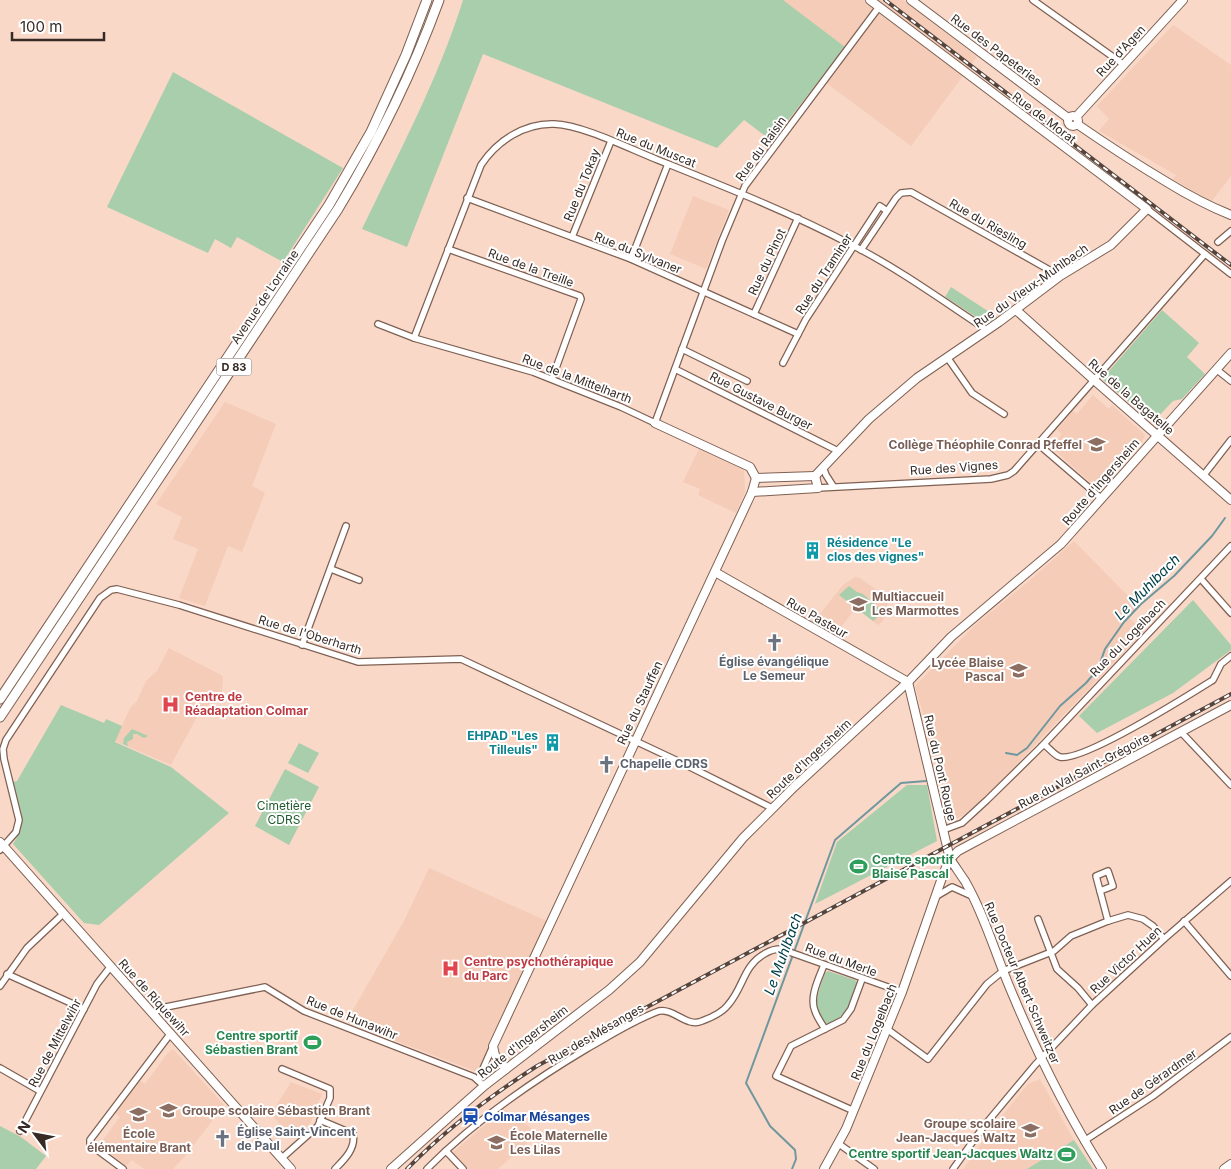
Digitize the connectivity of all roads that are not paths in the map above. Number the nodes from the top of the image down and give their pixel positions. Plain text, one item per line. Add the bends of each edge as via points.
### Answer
1 (428, 0) edge
2 (439, 0) edge
3 (870, 0) edge
4 (911, 0) edge
5 (1033, 0) edge
6 (1184, 0) edge
7 (878, 7) junction
8 (1123, 64) junction
9 (1074, 120) junction
10 (611, 141) junction
11 (668, 164) junction
12 (906, 192) joint
13 (742, 193) junction
14 (467, 198) junction
15 (1147, 208) junction
16 (887, 211) junction
17 (1231, 215) edge
18 (798, 218) junction
19 (1231, 231) edge
20 (572, 237) junction
21 (1218, 242) dead end
22 (854, 245) junction
23 (448, 249) junction
24 (861, 250) junction
25 (1205, 254) junction
26 (631, 259) junction
27 (1231, 274) edge
28 (1060, 276) junction
29 (703, 291) junction
30 (1016, 310) junction
31 (754, 314) junction
32 (378, 324) dead end
33 (987, 330) junction
34 (798, 334) junction
35 (414, 338) junction
36 (682, 349) junction
37 (1231, 353) edge
38 (947, 358) junction
39 (783, 363) dead end
40 (675, 369) junction
41 (1216, 369) junction
42 (552, 379) junction
43 (1094, 380) junction
44 (746, 381) dead end
45 (1231, 381) edge
46 (1004, 414) dead end
47 (656, 422) junction
48 (1158, 435) junction
49 (1231, 440) edge
50 (1038, 444) junction
51 (838, 451) junction
52 (823, 467) junction
53 (815, 476) junction
54 (1203, 476) junction
55 (756, 478) junction
56 (834, 486) junction
57 (818, 488) junction
58 (752, 492) junction
59 (1102, 499) junction
60 (1231, 500) edge
61 (346, 526) dead end
62 (1231, 546) edge
63 (330, 569) junction
64 (715, 572) junction
65 (1201, 578) junction
66 (359, 580) dead end
67 (1231, 614) edge
68 (302, 645) junction
69 (1231, 656) edge
70 (908, 682) junction
71 (0, 699) edge
72 (1231, 705) edge
73 (0, 717) edge
74 (1181, 732) junction
75 (635, 741) junction
76 (1042, 746) junction
77 (1231, 785) edge
78 (772, 808) junction
79 (942, 830) junction
80 (1, 846) edge
81 (950, 859) junction
82 (1231, 881) edge
83 (1100, 891) dead end
84 (972, 896) junction
85 (933, 898) junction
86 (63, 914) junction
87 (1038, 919) dead end
88 (1108, 921) junction
89 (1184, 921) junction
90 (1164, 939) junction
91 (773, 950) joint
92 (1051, 953) junction
93 (824, 965) junction
94 (111, 966) junction
95 (1003, 971) junction
96 (7, 974) junction
97 (1231, 976) edge
98 (862, 979) junction
99 (0, 986) edge
100 (902, 992) junction
101 (1092, 1005) junction
102 (84, 1008) junction
103 (154, 1013) junction
104 (825, 1029) junction
105 (887, 1029) junction
106 (171, 1033) junction
107 (1231, 1037) edge
108 (493, 1046) junction
109 (1041, 1060) junction
110 (0, 1068) edge
111 (506, 1069) junction
112 (282, 1070) dead end
113 (481, 1083) junction
114 (40, 1091) junction
115 (854, 1111) junction
116 (320, 1120) junction
117 (20, 1131) dead end
118 (1084, 1140) junction
119 (839, 1144) junction
120 (446, 1151) junction
121 (282, 1158) junction
122 (1231, 1164) edge
123 (123, 1169) edge
124 (291, 1169) edge
125 (335, 1169) edge
126 (390, 1169) edge
127 (427, 1169) edge
128 (463, 1169) edge
129 (824, 1169) edge
130 (874, 1169) edge
131 (953, 1169) edge
132 (1102, 1169) edge
133 (1224, 1169) edge

1 - 71 main road, Avenue de Lorraine / D 83 via 371,132 330,205
2 - 73 main road, Avenue de Lorraine / D 83 via 416,60 380,137 338,209
3 - 7 street, Rue de Morat
4 - 9 street, Rue des Papeteries
5 - 8 street
6 - 8 street, Rue d'Agen
7 - 13 street, Rue du Raisin
7 - 15 street, Rue de Morat
8 - 9 street, Rue d'Agen
9 - 17 street, Rue des Papeteries via 1130,160 1207,205
10 - 11 street, Rue du Muscat
10 - 14 street, Rue du Muscat via 568,126 553,124 525,128 488,154 477,171
10 - 20 street, Rue du Tokay
11 - 13 street, Rue du Muscat
11 - 26 street
12 - 16 street, Rue du Traminer via 896,198
12 - 28 street, Rue du Riesling
13 - 18 street, Rue du Muscat
13 - 29 street, Rue du Raisin
14 - 20 street, Rue du Sylvaner
14 - 23 street, Rue du Muscat
15 - 25 street, Rue de Morat
15 - 28 street, Rue du Vieux-Muhlbach via 1111,245
16 - 22 street, Rue du Traminer via 880,206
16 - 24 street, Rue du Traminer
18 - 22 street, Rue du Muscat
18 - 31 street, Rue du Pinot
19 - 21 street
20 - 26 street, Rue du Sylvaner
22 - 24 street, Rue du Muscat
22 - 34 street, Rue du Traminer
23 - 35 street, Rue du Muscat
23 - 42 street, Rue de la Treille via 580,296
24 - 33 street, Rue du Muscat
25 - 27 street, Rue de Morat
25 - 43 street, Rue des Vignes
26 - 29 street, Rue du Sylvaner
28 - 30 street, Rue du Vieux-Muhlbach
29 - 31 street, Rue du Sylvaner
29 - 36 street, Rue du Raisin
30 - 33 street, Rue du Vieux-Muhlbach
30 - 43 street, Rue de la Bagatelle
31 - 34 street, Rue du Sylvaner
32 - 35 street, Rue de la Mittelharth
33 - 38 street, Rue du Vieux-Muhlbach
34 - 39 street, Rue du Traminer
35 - 42 street, Rue de la Mittelharth
36 - 40 street, Rue du Raisin
36 - 44 street
37 - 41 street, Route d'Ingersheim
38 - 46 street via 972,393
38 - 51 street, Rue du Vieux-Muhlbach via 886,403
40 - 47 street, Rue du Raisin
40 - 51 street, Rue Gustave Burger
41 - 45 street
41 - 48 street, Route d'Ingersheim
42 - 47 street, Rue de la Mittelharth
43 - 48 street, Rue de la Bagatelle
43 - 50 street, Rue des Vignes
47 - 55 street, Rue de la Mittelharth via 750,467
48 - 54 street, Rue de la Bagatelle
48 - 59 street, Route d'Ingersheim
49 - 54 street
50 - 56 street, Rue des Vignes via 1014,471 1001,478
50 - 59 street
51 - 52 street, Rue du Vieux-Muhlbach
52 - 53 street, Rue du Vieux-Muhlbach
52 - 56 street
53 - 55 street
53 - 57 street
54 - 60 street, Rue de la Bagatelle
55 - 58 street, Rue du Stauffen
56 - 57 street, Rue des Vignes
57 - 58 street, Rue des Vignes
58 - 64 street, Rue du Stauffen
59 - 70 street, Route d'Ingersheim via 1046,558 951,637
61 - 63 street
62 - 65 street, Rue du Logelbach
63 - 66 street
63 - 68 street
64 - 70 street, Rue Pasteur
64 - 75 street, Rue du Stauffen
65 - 67 street
65 - 76 street, Rue du Logelbach
68 - 75 street, Rue de l'Oberharth via 358,662 461,659
68 - 80 street, Rue de l'Oberharth via 146,595 117,589 106,592 6,740 4,759 19,820 16,832
69 - 76 street via 1221,664 1213,680 1096,747 1064,757
70 - 78 street, Route d'Ingersheim
70 - 79 street, Rue du Pont Rouge
72 - 74 street, Rue du Val Saint-Grégoire
74 - 77 street
74 - 81 street, Rue du Val Saint-Grégoire via 958,851
75 - 78 street, Rue de l'Oberharth
75 - 108 street, Rue du Stauffen
76 - 79 street, Rue du Logelbach via 962,823
78 - 111 street, Route d'Ingersheim via 725,857 640,962 609,990
79 - 81 street, Rue du Pont Rouge
80 - 86 street, Rue de Riquewihr
81 - 84 street, Rue Docteur Albert Schweitzer
81 - 85 street, Rue du Logelbach
82 - 89 street, Rue Victor Huen
83 - 88 street
84 - 85 street via 952,887
84 - 95 street, Rue Docteur Albert Schweitzer
85 - 100 street, Rue du Logelbach
86 - 94 street, Rue de Riquewihr
86 - 96 street via 27,948
87 - 92 street
88 - 90 street via 1128,916 1143,918
88 - 92 street via 1070,936
89 - 90 street, Rue Victor Huen
89 - 97 street
90 - 101 street, Rue Victor Huen
91 - 93 street, Rue du Merle via 781,949
91 - 120 street, Rue des Mésanges via 753,962 724,1009 696,1023 666,1010 655,1012 531,1084
92 - 95 street
92 - 101 street via 1057,970
93 - 98 street, Rue du Merle
93 - 104 street via 813,1004
94 - 102 street, Rue de Mittelwihr
94 - 103 street, Rue de Riquewihr
95 - 105 street via 988,984 928,1059
95 - 109 street, Rue Docteur Albert Schweitzer
96 - 99 street
96 - 102 street
98 - 100 street, Rue du Merle
98 - 104 street via 851,1009 843,1020
100 - 105 street, Rue du Logelbach
101 - 109 street, Rue Victor Huen
102 - 114 street, Rue de Mittelwihr
103 - 106 street, Rue de Riquewihr
103 - 113 street, Rue de Hunawihr via 161,1008 265,987 304,1011
104 - 115 street via 791,1046 776,1076
105 - 115 street, Rue du Logelbach
106 - 121 street, Rue de Riquewihr
106 - 123 street via 90,1140 92,1146
107 - 118 street, Rue de Gérardmer via 1153,1096
108 - 111 street via 495,1055
108 - 113 street, Rue du Stauffen
109 - 118 street, Rue Docteur Albert Schweitzer
109 - 131 street, Rue Victor Huen via 984,1126
110 - 114 street
111 - 113 street, Route d'Ingersheim
112 - 116 street via 330,1089 330,1098
113 - 126 street, Route d'Ingersheim
114 - 117 street, Rue de Mittelwihr
115 - 119 street, Rue du Logelbach
116 - 121 street via 318,1126
116 - 125 street via 353,1134 350,1152
118 - 132 street, Rue Docteur Albert Schweitzer
119 - 129 street, Rue du Logelbach
119 - 130 street
120 - 127 street, Rue des Mésanges
120 - 128 street
121 - 124 street, Rue de Riquewihr
122 - 133 street

